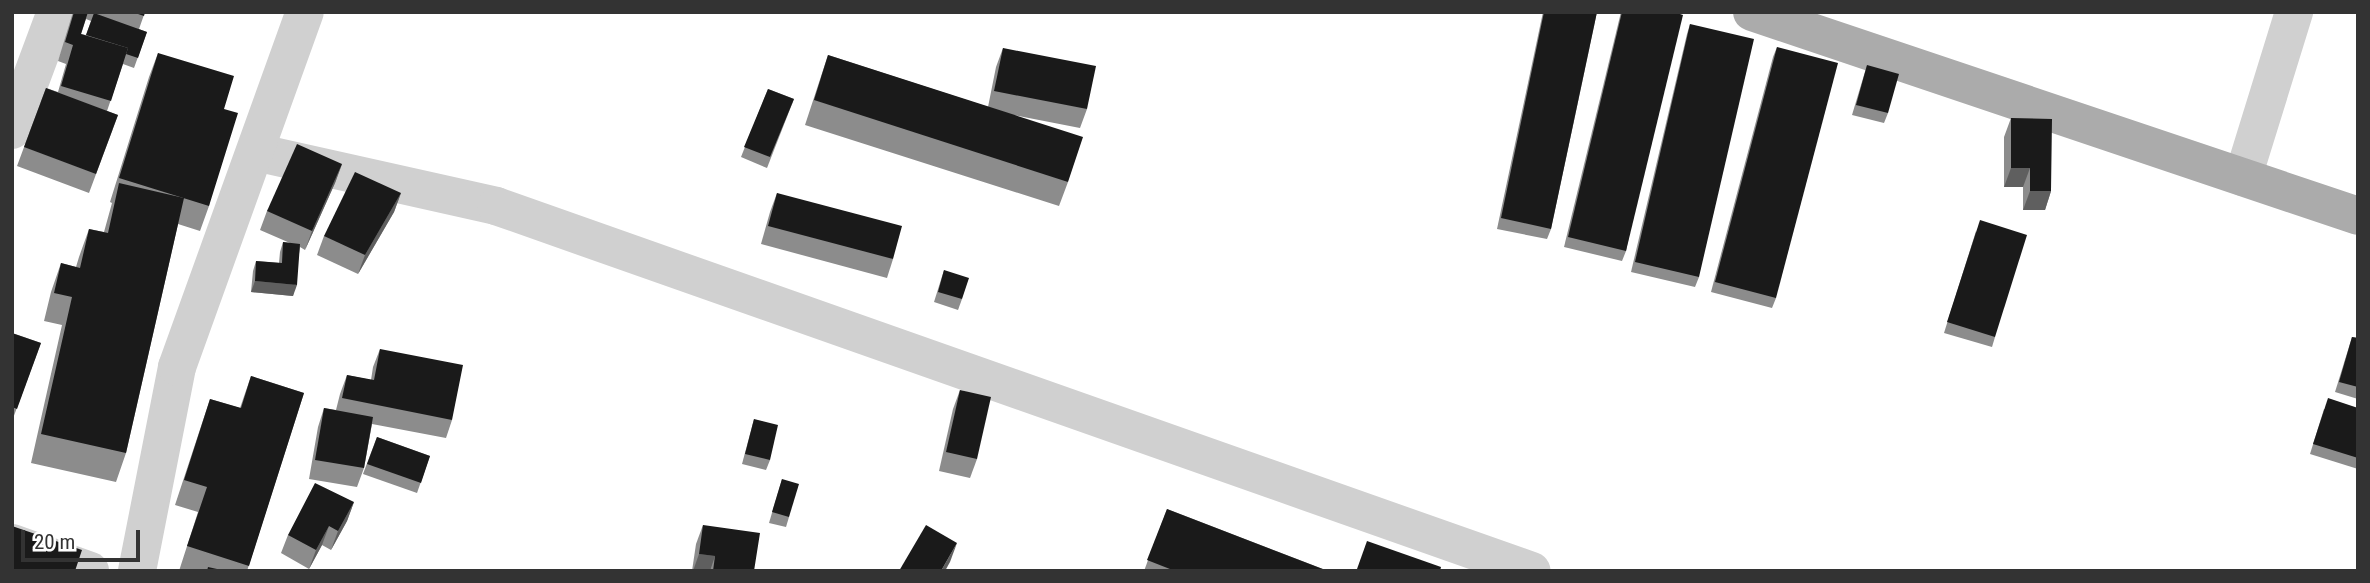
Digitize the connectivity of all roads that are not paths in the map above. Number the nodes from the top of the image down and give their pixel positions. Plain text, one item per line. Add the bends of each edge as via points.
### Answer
1 (56, 12) edge
2 (305, 12) edge
3 (1752, 12) edge
4 (2294, 12) edge
5 (12, 130) edge
6 (255, 152) junction
7 (2244, 177) junction
8 (2358, 216) edge
9 (12, 544) edge
10 (90, 571) edge
11 (137, 571) edge
12 (1532, 571) edge

1 - 5 street
2 - 6 street
3 - 7 main road
4 - 7 street
6 - 11 street via 177,367
6 - 12 street via 496,206
7 - 8 main road
9 - 10 street

